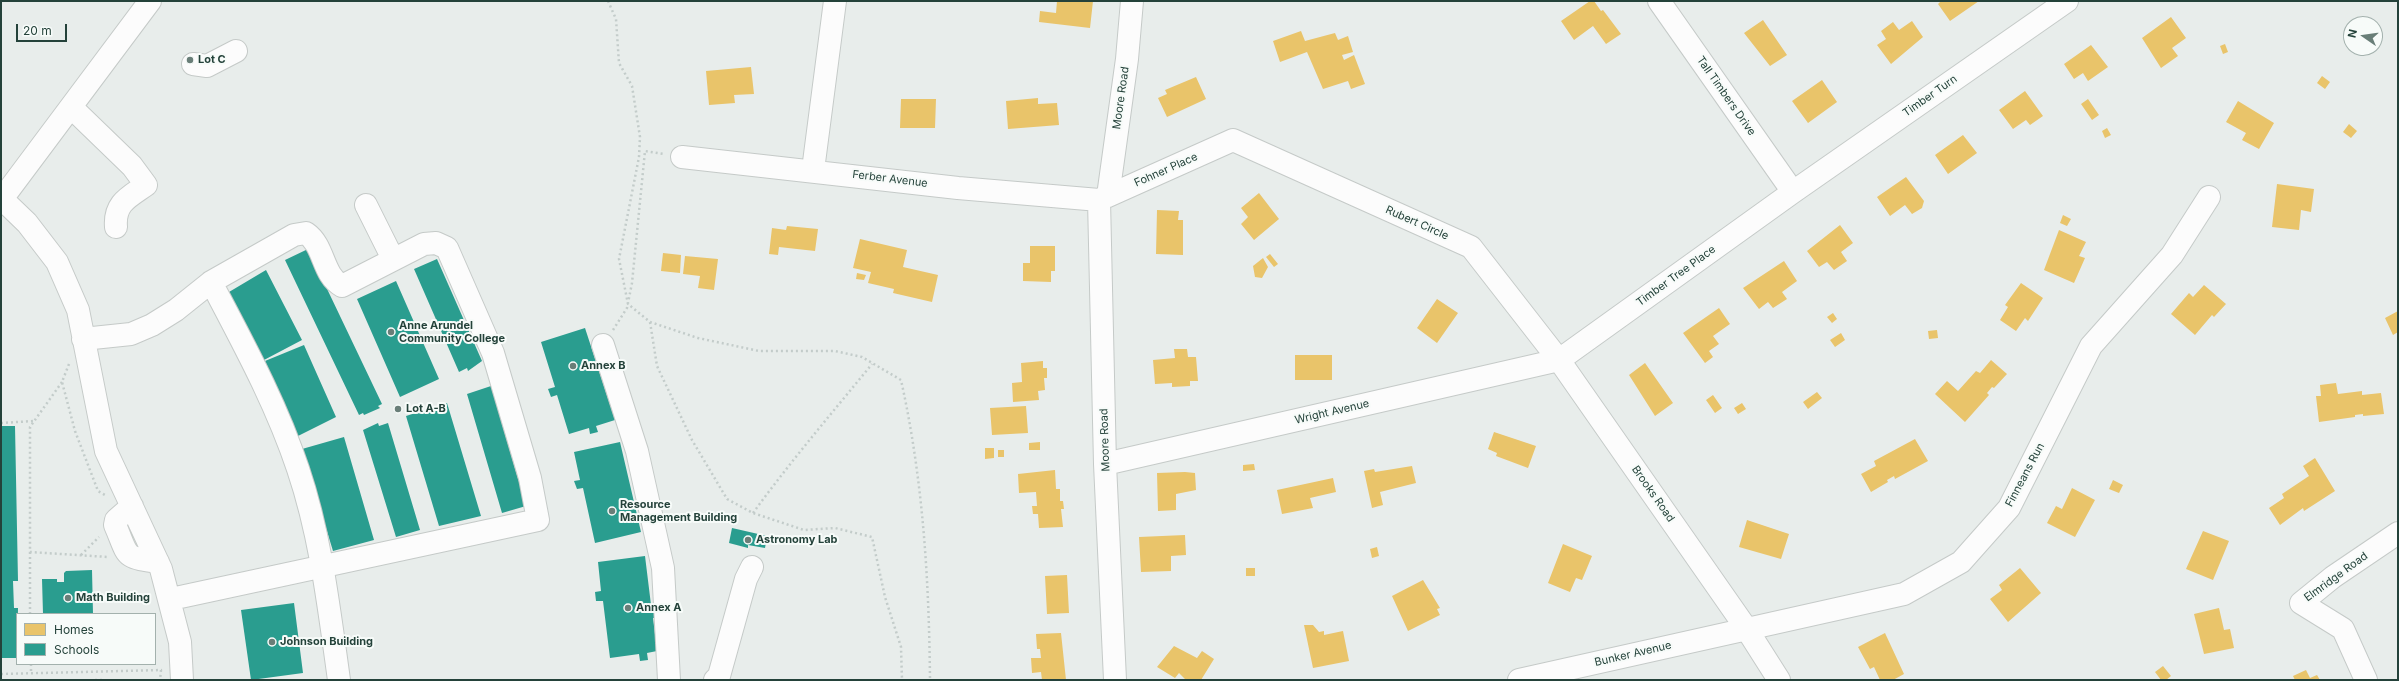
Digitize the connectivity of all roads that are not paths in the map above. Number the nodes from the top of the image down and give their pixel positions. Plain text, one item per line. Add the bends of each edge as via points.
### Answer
1 (150, 1) edge
2 (835, 1) edge
3 (1132, 1) edge
4 (1659, 1) edge
5 (2067, 1) edge
6 (236, 52) dead end
7 (192, 64) dead end
8 (71, 107) junction
9 (1233, 140) joint
10 (682, 157) road end
11 (813, 170) junction
12 (1793, 192) junction
13 (2209, 197) dead end
14 (1104, 198) junction
15 (2, 199) edge
16 (366, 205) dead end
17 (116, 227) dead end
18 (393, 259) junction
19 (211, 282) junction
20 (83, 339) junction
21 (603, 345) road end
22 (1559, 360) junction
23 (1105, 464) junction
24 (132, 506) junction
25 (2398, 533) edge
26 (158, 562) junction
27 (323, 565) junction
28 (752, 567) dead end
29 (171, 598) junction
30 (1746, 628) junction
31 (182, 680) edge
32 (339, 680) edge
33 (669, 680) edge
34 (716, 680) edge
35 (1116, 680) edge
36 (1519, 680) edge
37 (1778, 680) edge
38 (2366, 680) edge

1 - 8 street
2 - 11 street
3 - 14 street, Moore Road via 1127,59
4 - 12 street, Tall Timbers Drive
5 - 12 street, Timber Turn
6 - 7 street via 207,66
8 - 15 street
8 - 17 street via 132,166 146,184 121,203 115,215
9 - 14 street, Fohner Place
9 - 22 street, Rubert Circle via 1471,247
10 - 11 street, Ferber Avenue
11 - 14 street, Ferber Avenue via 958,188
12 - 22 street, Timber Tree Place
13 - 30 street, Finneans Run via 2172,255 2091,346 2009,508 1961,562 1904,594
14 - 23 street, Moore Road
15 - 20 street via 27,223 57,262 78,310
16 - 18 street
18 - 19 street via 342,286 333,281 315,239 306,233 294,235
18 - 27 street via 424,244 436,243 448,248 492,353 530,478 538,520
19 - 20 street via 176,310 152,325 130,334
19 - 27 street via 271,398 298,469
20 - 24 street via 106,451
21 - 33 street via 637,451 663,568
22 - 23 street, Wright Avenue
22 - 30 street, Brooks Road
23 - 35 street, Moore Road
24 - 26 street
24 - 26 street via 116,520 115,525 128,555 133,559
25 - 38 street, Elmridge Road via 2333,577 2301,603 2343,629
26 - 29 street
27 - 29 street
27 - 32 street
28 - 34 street via 746,579
29 - 31 street via 180,642
30 - 36 street, Bunker Avenue
30 - 37 street, Brooks Road

